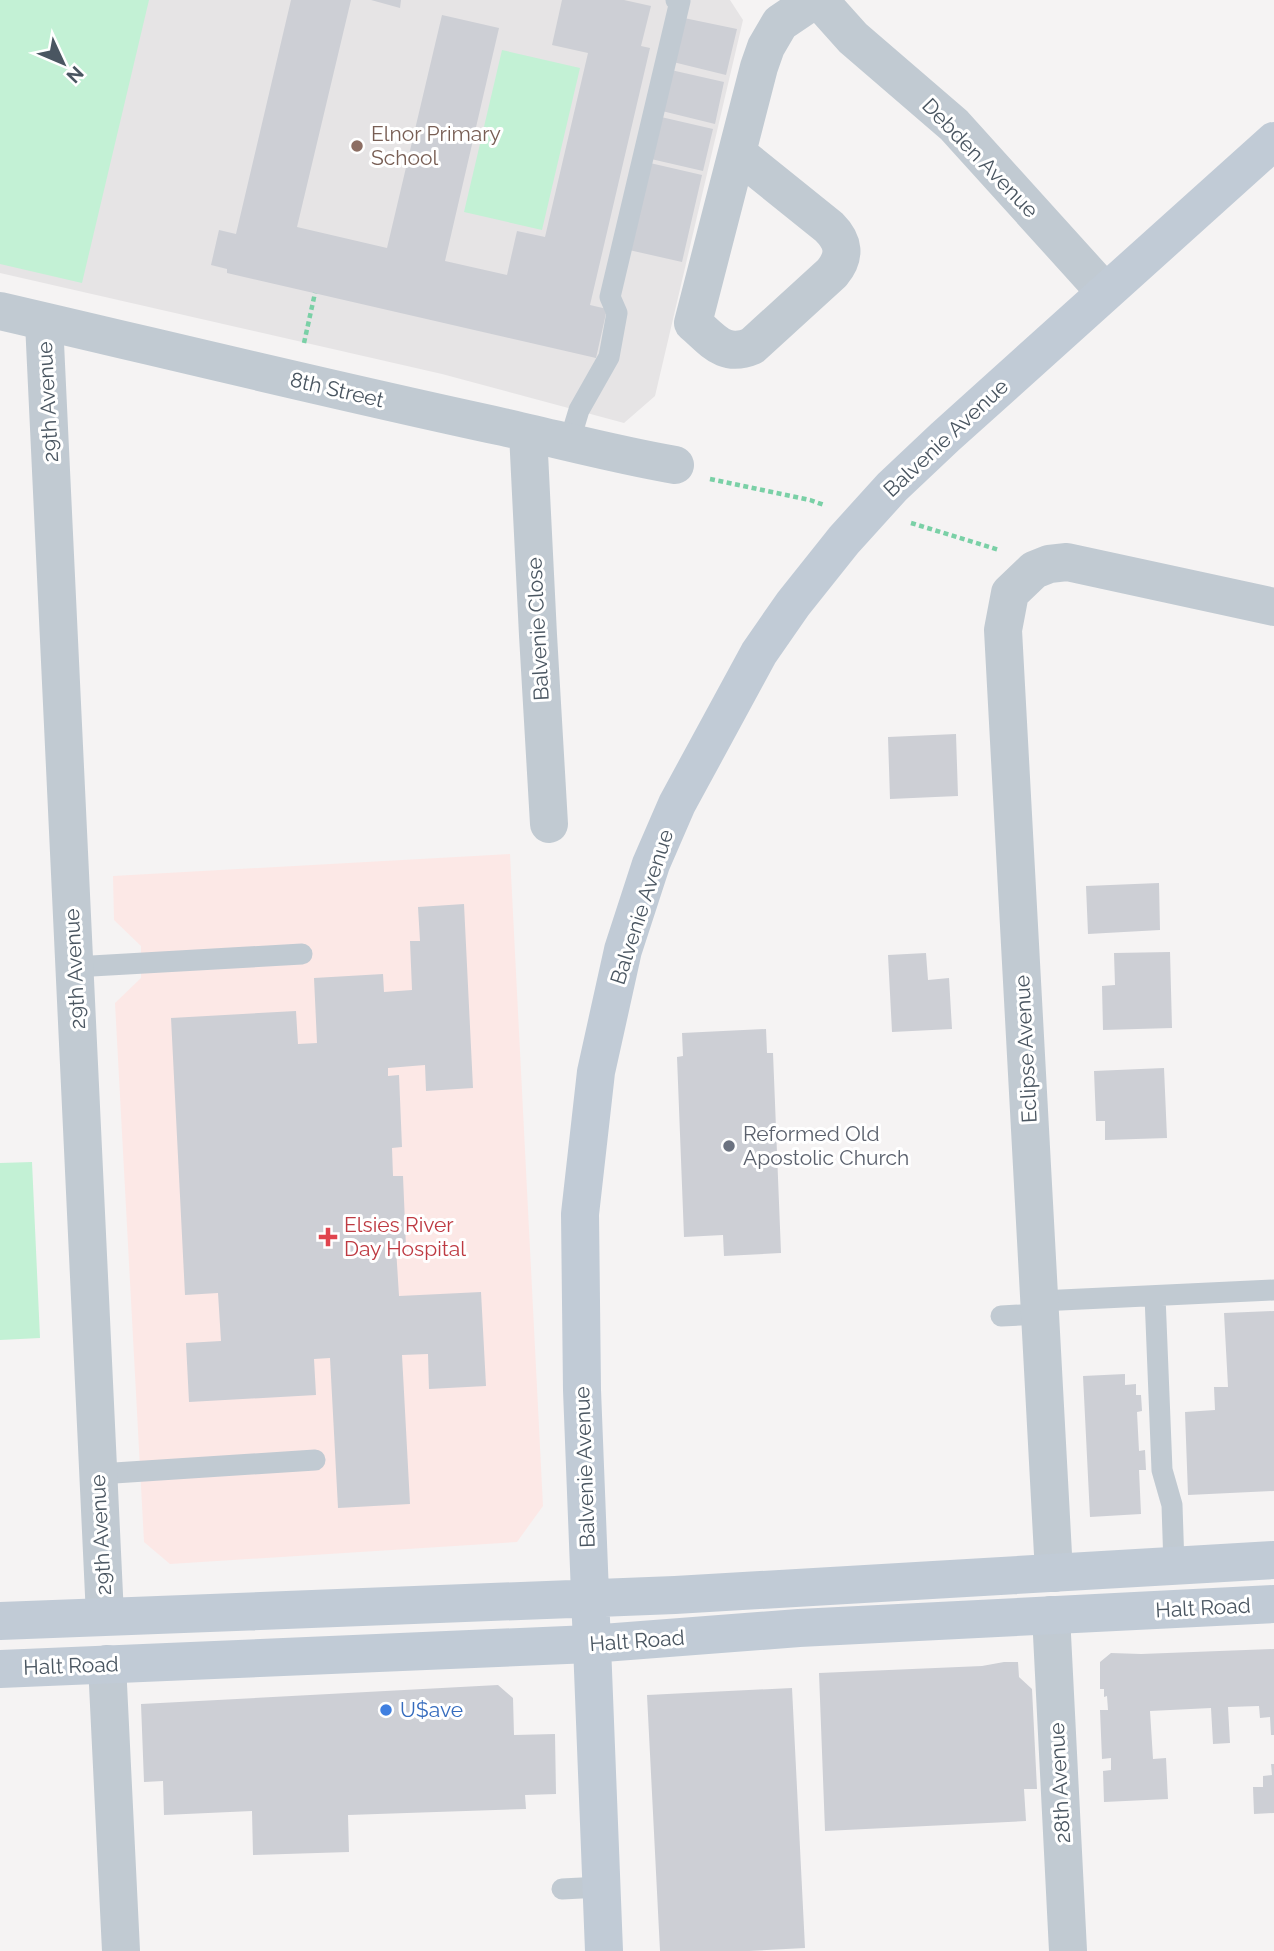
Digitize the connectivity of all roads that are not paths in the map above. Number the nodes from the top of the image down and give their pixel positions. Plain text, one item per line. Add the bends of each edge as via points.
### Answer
1 (676, 0) edge
2 (816, 0) edge
3 (1274, 141) edge
4 (737, 153) junction
5 (1105, 292) junction
6 (0, 312) edge
7 (44, 322) junction
8 (528, 433) junction
9 (569, 443) junction
10 (691, 472) road end
11 (1272, 598) edge
12 (549, 824) dead end
13 (302, 954) dead end
14 (75, 967) junction
15 (1274, 1290) edge
16 (1155, 1296) junction
17 (1040, 1308) junction
18 (1001, 1316) dead end
19 (315, 1460) dead end
20 (99, 1474) junction
21 (1274, 1560) edge
22 (1174, 1566) junction
23 (1054, 1573) junction
24 (590, 1598) junction
25 (1274, 1604) edge
26 (1051, 1615) junction
27 (105, 1616) junction
28 (0, 1621) edge
29 (590, 1644) junction
30 (107, 1664) junction
31 (0, 1669) edge
32 (601, 1887) junction
33 (562, 1889) dead end
34 (121, 1951) edge
35 (604, 1951) edge
36 (1068, 1951) edge

1 - 9 lane via 680,1 610,297 617,313 610,357 579,411
2 - 4 street via 780,23 766,47
2 - 5 street, Debden Avenue via 954,125
3 - 5 street, Balvenie Avenue
4 - 4 street via 693,323 722,348 737,350 752,346 832,273 842,248 829,227
5 - 24 street, Balvenie Avenue via 901,479 835,550 759,653 677,804 652,864 623,950 596,1072 580,1213
6 - 7 street, 8th Street
7 - 8 street, 8th Street
7 - 14 street, 29th Avenue
8 - 9 street, 8th Street
8 - 12 street, Balvenie Close
9 - 10 street, 8th Street
11 - 17 street, Eclipse Avenue via 1067,562 1034,570 1010,593 1003,630
13 - 14 lane
14 - 20 street, 29th Avenue
15 - 16 lane
16 - 17 lane
16 - 22 lane via 1162,1470 1172,1505
17 - 18 lane
17 - 23 street, Eclipse Avenue
19 - 20 lane
20 - 27 street, 29th Avenue
21 - 22 street, Halt Road
22 - 23 street, Halt Road
23 - 24 street, Halt Road
24 - 27 street, Halt Road
24 - 29 street, Balvenie Avenue
25 - 26 street, Halt Road
26 - 29 street, Halt Road
26 - 36 street, 28th Avenue
27 - 28 street, Halt Road
29 - 30 street, Halt Road
29 - 32 street, Balvenie Avenue
30 - 31 street, Halt Road
30 - 34 street
32 - 33 lane
32 - 35 street, Balvenie Avenue

